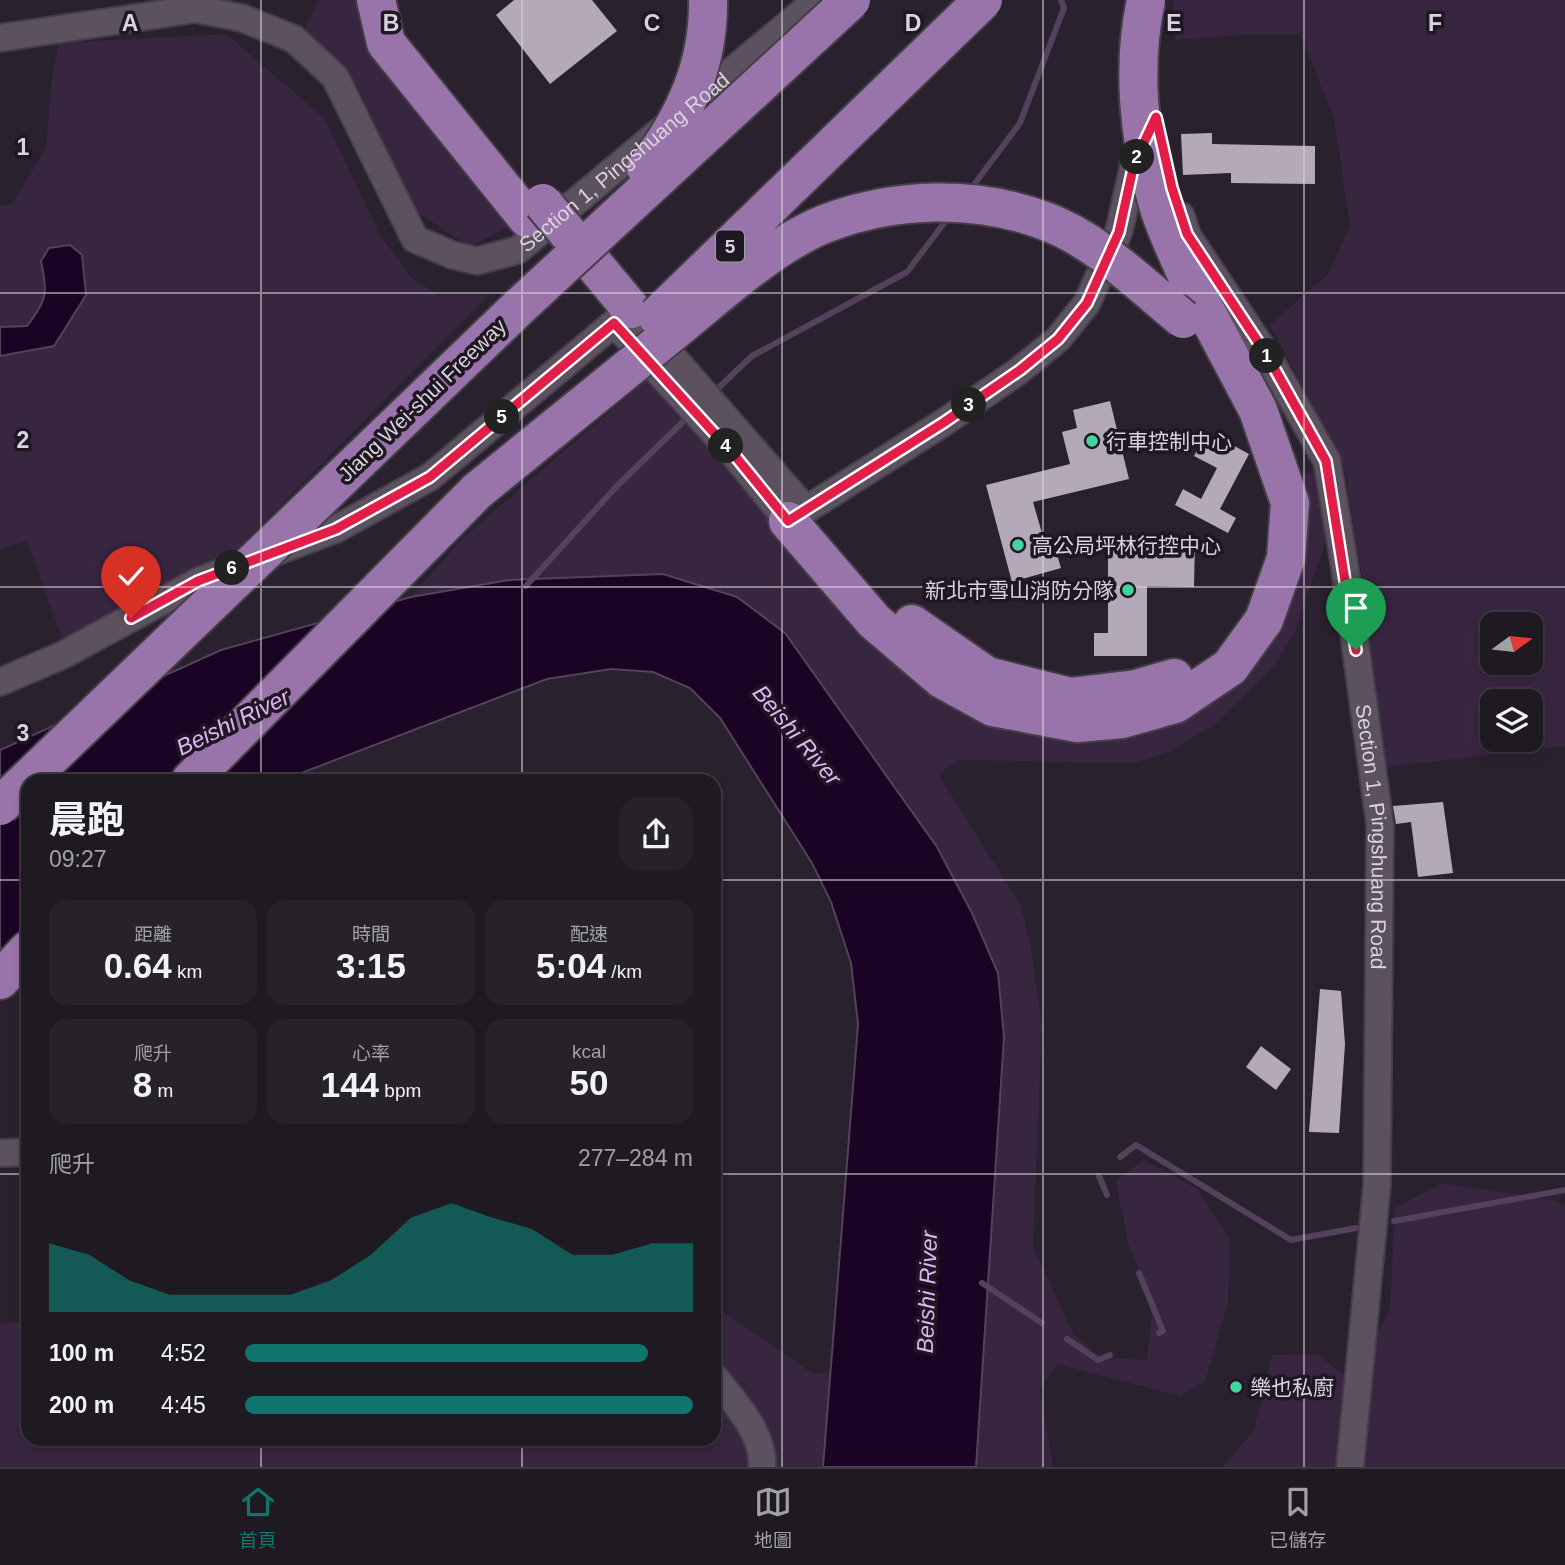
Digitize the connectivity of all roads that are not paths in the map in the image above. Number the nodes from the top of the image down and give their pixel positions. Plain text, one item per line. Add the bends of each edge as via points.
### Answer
1 (376, 0) edge
2 (403, 0) edge
3 (708, 0) edge
4 (849, 0) edge
5 (983, 0) edge
6 (1146, 0) edge
7 (811, 4) edge
8 (0, 38) edge
9 (1156, 117) junction
10 (535, 210) junction
11 (520, 306) junction
12 (622, 316) junction
13 (477, 491) junction
14 (797, 516) junction
15 (0, 682) edge
16 (33, 774) edge
17 (197, 774) edge
18 (21, 786) edge
19 (0, 806) edge
20 (21, 958) edge
21 (0, 980) edge
22 (21, 1152) edge
23 (0, 1153) edge
24 (721, 1386) edge
25 (762, 1467) edge
26 (1350, 1467) edge

1 - 10 highway via 386,43
2 - 10 highway via 407,30 433,72
3 - 11 highway, bridge via 709,36 671,135 635,182
4 - 7 street, Section 1, Pingshuang Road via 838,5
4 - 11 highway, Jiang Wei-shui Freeway, bridge
5 - 13 highway, 5, bridge
6 - 9 street, Section 1, Pingshuang Road
6 - 14 highway, bridge via 1138,36 1140,126 1157,202 1187,276 1258,410 1290,503 1286,558 1264,620 1230,667 1175,704 1122,719 1077,723 993,707 942,678 874,621
7 - 8 street, Section 1, Pingshuang Road via 518,250 477,261 415,239 335,77 294,39 242,18 196,9
9 - 14 street via 1134,164 1119,232 1087,303 1058,339 943,423
9 - 26 street, Section 1, Pingshuang Road via 1187,234 1268,357 1326,461 1344,562 1380,825 1376,1197
10 - 12 highway
11 - 16 highway, Jiang Wei-shui Freeway, bridge
12 - 14 street
12 - 15 street, bridge via 430,477 336,529 198,581 64,655
13 - 14 highway, bridge via 731,285 825,224 925,202 978,204 1048,222 1100,251 1183,319 1252,443 1270,496 1274,541 1262,585 1231,632 1187,672 1136,689 1070,697 987,676 916,628
13 - 17 highway, 5
18 - 19 highway, Jiang Wei-shui Freeway, bridge
20 - 21 highway
22 - 23 street
24 - 25 street via 752,1428

